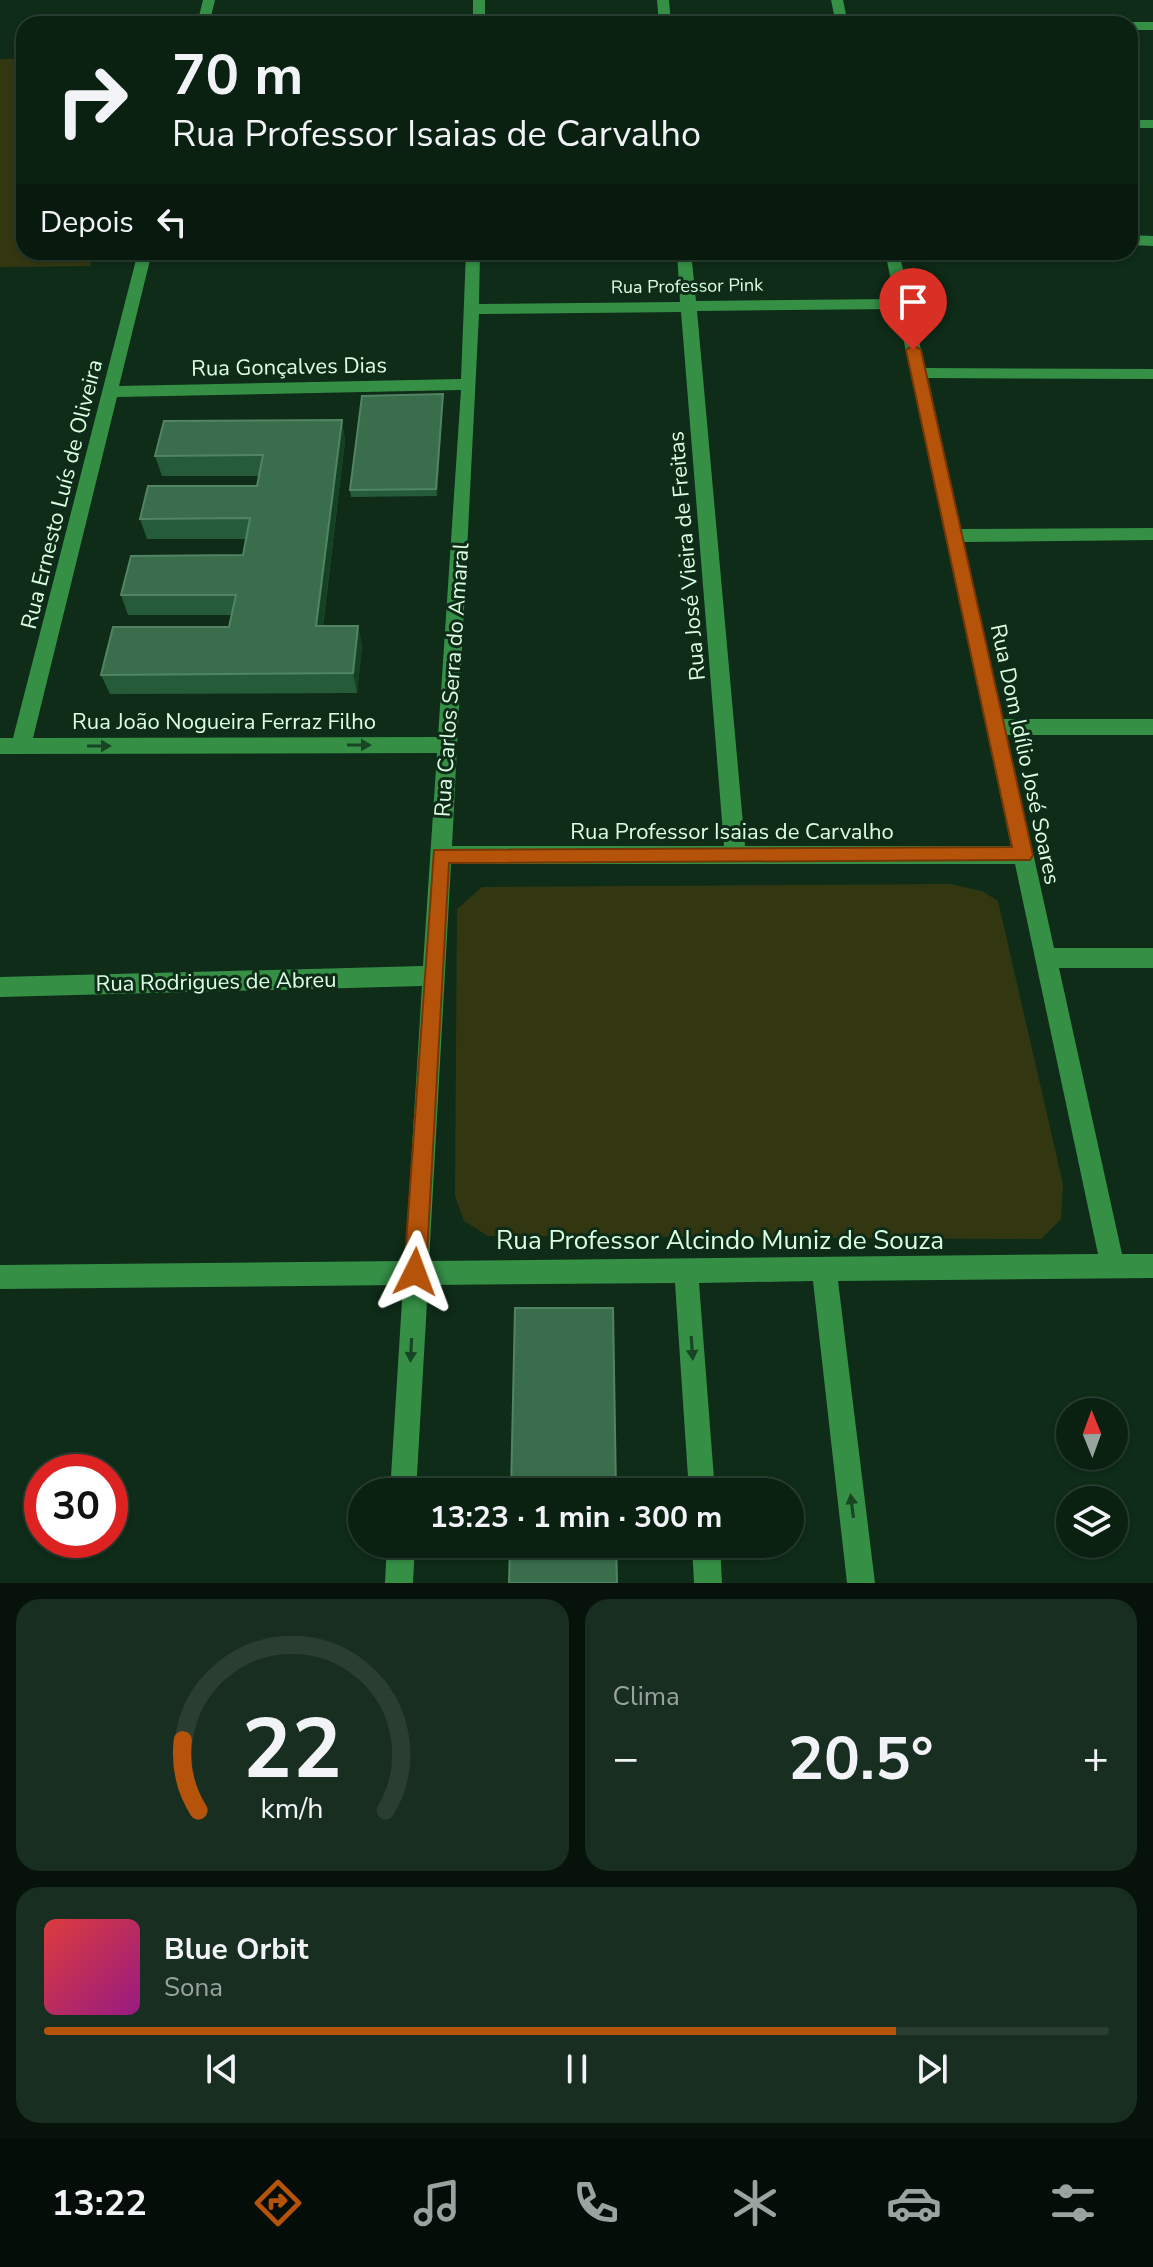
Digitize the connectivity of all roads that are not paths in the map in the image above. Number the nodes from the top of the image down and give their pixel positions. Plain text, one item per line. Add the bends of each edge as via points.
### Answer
1 (143, 260) edge
2 (473, 260) edge
3 (685, 260) edge
4 (894, 260) edge
5 (903, 304) junction
6 (689, 306) junction
7 (471, 309) junction
8 (918, 373) junction
9 (1153, 374) edge
10 (469, 384) junction
11 (110, 392) junction
12 (1153, 534) edge
13 (954, 536) junction
14 (995, 727) junction
15 (1153, 727) edge
16 (448, 745) junction
17 (10, 746) edge
18 (440, 855) junction
19 (735, 855) junction
20 (1023, 855) junction
21 (1046, 958) junction
22 (1153, 958) edge
23 (433, 976) junction
24 (0, 987) edge
25 (1153, 1266) edge
26 (1113, 1267) junction
27 (824, 1269) junction
28 (686, 1271) junction
29 (415, 1272) junction
30 (0, 1277) edge
31 (404, 1478) edge
32 (701, 1478) edge
33 (400, 1558) edge
34 (707, 1558) edge
35 (399, 1583) edge
36 (708, 1583) edge
37 (861, 1583) edge

1 - 11 street, Rua Ernesto Luís de Oliveira
2 - 7 street, Rua Carlos Serra do Amaral
3 - 6 street, Rua José Vieira de Freitas
4 - 5 street, Rua Dom Idílio José Soares
5 - 6 street, Rua Professor Pink
5 - 8 street, Rua Dom Idílio José Soares
6 - 7 street, Rua Professor Pink
6 - 19 street, Rua José Vieira de Freitas
7 - 10 street, Rua Carlos Serra do Amaral
8 - 9 street
8 - 13 street, Rua Dom Idílio José Soares
10 - 11 street, Rua Gonçalves Dias
10 - 16 street, Rua Carlos Serra do Amaral
11 - 17 street, Rua Ernesto Luís de Oliveira
12 - 13 street
13 - 14 street, Rua Dom Idílio José Soares
14 - 15 street
14 - 20 street, Rua Dom Idílio José Soares
17 -> 16 street, Rua João Nogueira Ferraz Filho
16 - 18 street, Rua Carlos Serra do Amaral
18 - 19 street, Rua Professor Isaias de Carvalho
18 - 23 street, Rua Carlos Serra do Amaral
19 - 20 street, Rua Professor Isaias de Carvalho
20 - 21 street, Rua Dom Idílio José Soares
21 - 22 street
21 - 26 street, Rua Dom Idílio José Soares
23 - 24 street, Rua Rodrigues de Abreu
23 - 29 street, Rua Carlos Serra do Amaral
25 - 26 street, Rua Professor Alcindo Muniz de Souza
26 - 27 street, Rua Professor Alcindo Muniz de Souza
27 - 28 street, Rua Professor Alcindo Muniz de Souza
37 -> 27 street
28 - 29 street, Rua Professor Alcindo Muniz de Souza
28 -> 32 street
29 - 30 street, Rua Professor Alcindo Muniz de Souza
29 -> 31 street, Rua Carlos Serra do Amaral
33 - 35 street
34 - 36 street

